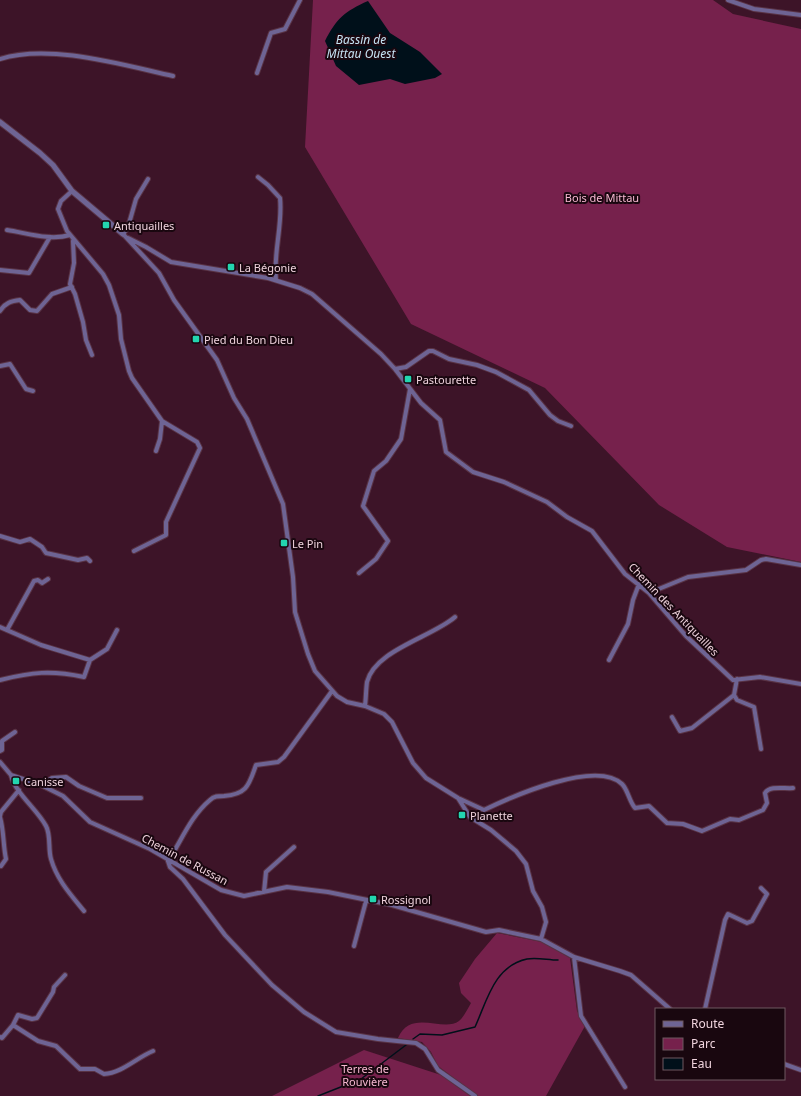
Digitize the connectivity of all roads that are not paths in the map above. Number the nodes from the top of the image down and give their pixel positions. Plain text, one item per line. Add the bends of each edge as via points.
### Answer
1 (300, 0) edge
2 (728, 0) edge
3 (801, 15) edge
4 (0, 59) edge
5 (257, 73) dead end
6 (173, 76) dead end
7 (0, 122) edge
8 (258, 177) dead end
9 (148, 179) dead end
10 (72, 191) junction
11 (7, 230) dead end
12 (123, 234) junction
13 (70, 235) junction
14 (50, 237) junction
15 (128, 238) junction
16 (73, 240) junction
17 (0, 270) edge
18 (276, 280) junction
19 (72, 287) junction
20 (0, 311) edge
21 (92, 355) dead end
22 (0, 366) edge
23 (395, 368) junction
24 (410, 388) junction
25 (33, 391) dead end
26 (162, 421) junction
27 (571, 426) dead end
28 (156, 451) dead end
29 (0, 536) edge
30 (134, 551) dead end
31 (90, 561) dead end
32 (801, 565) edge
33 (359, 573) dead end
34 (48, 579) dead end
35 (639, 584) junction
36 (649, 593) junction
37 (455, 617) dead end
38 (0, 627) edge
39 (7, 630) junction
40 (117, 630) dead end
41 (90, 660) junction
42 (609, 660) dead end
43 (737, 679) junction
44 (0, 680) edge
45 (801, 684) edge
46 (332, 691) junction
47 (734, 695) junction
48 (365, 706) junction
49 (672, 717) dead end
50 (15, 732) dead end
51 (760, 749) dead end
52 (0, 751) edge
53 (0, 762) edge
54 (11, 775) junction
55 (41, 785) junction
56 (793, 788) dead end
57 (18, 790) junction
58 (141, 798) dead end
59 (458, 798) junction
60 (0, 817) edge
61 (294, 847) dead end
62 (168, 861) junction
63 (1, 866) dead end
64 (182, 869) junction
65 (176, 873) junction
66 (181, 877) junction
67 (761, 888) dead end
68 (264, 892) junction
69 (366, 901) junction
70 (84, 911) dead end
71 (540, 939) junction
72 (354, 946) dead end
73 (574, 957) junction
74 (65, 975) dead end
75 (669, 1008) edge
76 (705, 1008) edge
77 (12, 1025) junction
78 (0, 1037) edge
79 (153, 1051) dead end
80 (785, 1064) edge
81 (801, 1070) edge
82 (625, 1087) dead end
83 (475, 1096) edge

1 - 5 street via 285,30 272,33
2 - 3 street via 754,9
4 - 6 street via 32,53 69,55
7 - 10 street via 52,165
8 - 18 street via 280,198
9 - 12 street via 136,199 128,227
10 - 12 street
10 - 13 street via 61,201 58,209
11 - 14 street
12 - 15 street
13 - 14 street via 54,239
13 - 16 street
14 - 17 street via 29,273
15 - 18 street, Chemin des Antiquailles via 170,262
15 - 46 street via 159,273 174,300 217,360 234,398 247,418 283,504 298,625 315,671
16 - 19 street via 74,264 70,284
16 - 26 street via 103,274 109,285 119,315 121,339 129,372
18 - 23 street, Chemin des Antiquailles via 312,294
19 - 20 street via 52,294 37,311 30,310 20,300 4,305
19 - 21 street
22 - 25 street via 10,364 26,389
23 - 24 street, Chemin des Antiquailles
23 - 27 street via 406,367 429,351 449,359 477,365 529,390 550,415
24 - 33 street via 401,439 386,461 374,471 363,506 388,541 376,559
24 - 35 street, Chemin des Antiquailles via 421,403 440,420 446,452 473,472 504,482 547,502 592,531 625,574
26 - 28 street
26 - 30 street via 197,442 200,448 166,522 166,534
29 - 31 street via 20,542 30,539 46,553 78,560 87,558
32 - 36 street via 766,559 746,570 688,576
34 - 39 street via 42,583 34,581
35 - 36 street, Chemin des Antiquailles
35 - 42 street via 628,624
36 - 43 street, Chemin des Antiquailles via 686,636 728,676 733,680
37 - 48 street via 386,656 377,664 368,680
38 - 39 street
39 - 41 street via 42,645
40 - 41 street via 107,649
41 - 44 street via 84,677 59,672 25,674
43 - 45 street via 766,677
43 - 47 street
46 - 48 street via 347,702
46 - 62 street via 284,757 278,762 256,765 242,793 216,796 195,815
47 - 49 street via 692,728 680,732
47 - 51 street via 737,700 754,707
48 - 59 street via 379,711 392,722 413,763 426,778
50 - 52 street via 2,741
53 - 54 street
54 - 55 street, Chemin de Russan
54 - 57 street
55 - 58 street via 52,778 66,777 79,786 107,798
55 - 62 street, Chemin de Russan via 63,796 90,822 146,847
56 - 59 street via 766,790 767,803 763,810 739,820 730,819 702,831 683,824 667,823 649,806 636,808 622,784 599,776 581,776 520,793 484,810
57 - 60 street
57 - 70 street via 47,827 51,859 59,880
59 - 71 street via 470,817 491,830 516,851 526,864 533,891 542,907 546,922
60 - 63 street via 6,859
61 - 68 street via 266,872
62 - 64 street, Chemin de Russan
62 - 65 street
64 - 65 street
64 - 66 street
64 - 68 street, Chemin de Russan via 221,890 244,896
65 - 66 street
66 - 83 street via 225,935 272,986 304,1012 336,1032 378,1040 416,1043 425,1048 438,1070
67 - 76 street via 766,894 752,921 747,923 728,914 725,920
68 - 69 street, Chemin de Russan via 287,887 328,892
69 - 71 street, Chemin de Russan via 486,932 500,930
69 - 72 street
71 - 73 street, Chemin de Russan
73 - 75 street, Chemin de Russan via 631,975
73 - 82 street via 581,1016
74 - 77 street via 54,987 37,1018 18,1015
77 - 78 street via 2,1038
77 - 79 street via 38,1040 56,1046 80,1069 95,1069 104,1074 120,1070
80 - 81 street

